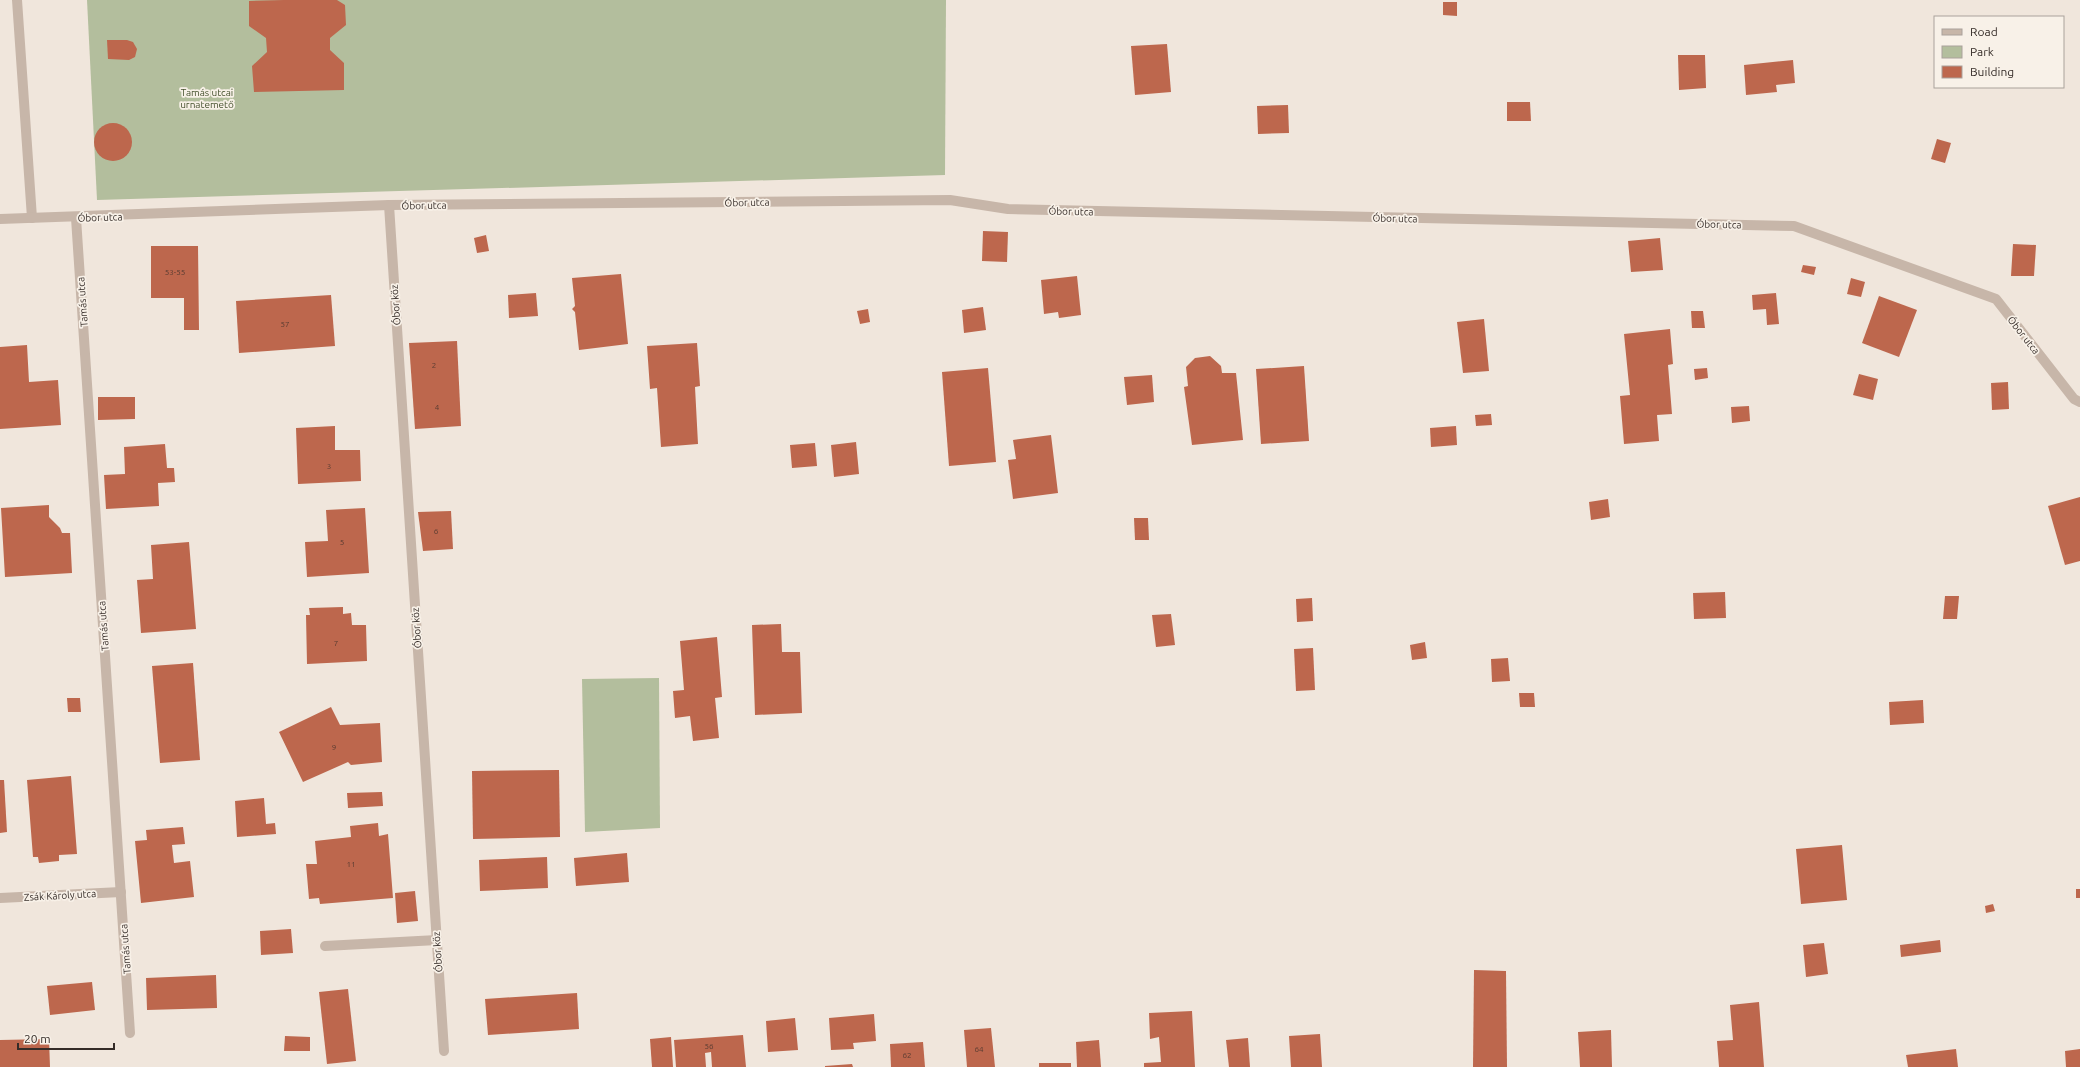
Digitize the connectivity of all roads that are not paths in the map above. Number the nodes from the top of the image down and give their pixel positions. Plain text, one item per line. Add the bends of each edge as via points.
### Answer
1 (17, 0) edge
2 (389, 205) junction
3 (32, 218) junction
4 (76, 218) junction
5 (0, 219) edge
6 (2080, 402) edge
7 (121, 892) junction
8 (0, 898) edge
9 (437, 940) junction
10 (325, 946) dead end
11 (130, 1034) dead end
12 (444, 1051) dead end

1 - 3 street
2 - 4 street, Óbor utca
2 - 6 street, Óbor utca via 950,200 1008,209 1794,226 1996,299 2074,399
2 - 9 street, Óbor köz
3 - 4 street, Óbor utca
3 - 5 street, Óbor utca
4 - 7 street, Tamás utca
7 - 8 street, Zsák Károly utca
7 - 11 street, Tamás utca
9 - 10 street
9 - 12 street, Óbor köz

